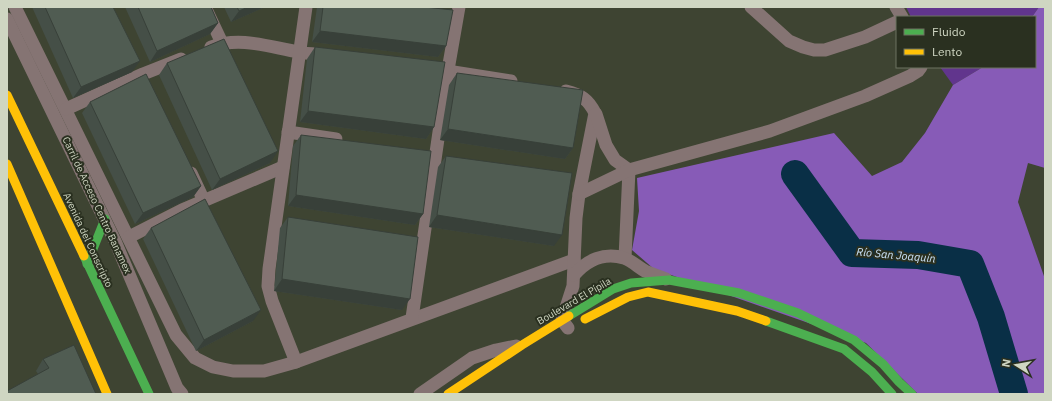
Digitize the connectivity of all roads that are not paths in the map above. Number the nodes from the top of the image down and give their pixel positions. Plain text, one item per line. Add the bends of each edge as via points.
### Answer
1 (15, 7) edge
2 (205, 7) edge
3 (306, 7) edge
4 (459, 7) edge
5 (752, 7) edge
6 (896, 7) edge
7 (901, 16) edge
8 (7, 19) edge
9 (896, 22) edge
10 (222, 43) junction
11 (300, 52) junction
12 (339, 57) edge
13 (136, 60) edge
14 (417, 66) edge
15 (920, 68) edge
16 (448, 70) junction
17 (143, 74) junction
18 (522, 83) edge
19 (150, 88) edge
20 (552, 88) edge
21 (7, 95) edge
22 (66, 109) junction
23 (595, 112) junction
24 (288, 132) junction
25 (350, 142) edge
26 (420, 153) edge
27 (436, 156) junction
28 (451, 158) edge
29 (7, 164) edge
30 (187, 165) edge
31 (283, 167) junction
32 (629, 170) junction
33 (567, 176) edge
34 (582, 178) junction
35 (579, 194) junction
36 (204, 200) junction
37 (276, 217) junction
38 (105, 219) junction
39 (291, 220) edge
40 (128, 237) junction
41 (625, 258) junction
42 (574, 260) junction
43 (87, 264) junction
44 (574, 275) junction
45 (670, 280) junction
46 (412, 318) junction
47 (565, 324) junction
48 (522, 345) junction
49 (296, 362) junction
50 (491, 376) dead end
51 (107, 394) edge
52 (149, 394) edge
53 (182, 394) edge
54 (420, 394) edge
55 (450, 394) edge
56 (892, 394) edge
57 (912, 394) edge

1 - 22 street
2 - 10 street
3 - 11 street
4 - 16 street
5 - 9 street via 789,41 814,50 826,50
6 - 7 street
8 - 38 street, Carril de Acceso Centro Banamex
10 - 11 street via 251,42
10 - 17 street
11 - 12 street
11 - 24 street
13 - 17 street
14 - 16 street
15 - 32 street via 910,76 865,96 770,131
16 - 18 street
16 - 27 street
17 - 19 street
17 - 22 street
20 - 23 street via 584,98
21 - 43 street, Avenida del Conscripto
22 - 40 street
23 - 32 street via 606,145 615,160
23 - 34 street
24 - 25 street
24 - 31 street
26 - 27 street
27 - 28 street
27 - 46 street via 418,240
29 - 51 street
30 - 36 street
31 - 36 street
31 - 37 street
32 - 35 street
32 - 41 street
33 - 34 street
34 - 35 street
35 - 42 street
36 - 40 street
37 - 39 street
37 - 49 street via 268,286
38 - 43 street
38 - 53 street, Carril de Acceso Centro Banamex via 177,388
40 - 49 street via 176,335 195,358 213,367 233,371 264,371
41 - 44 street via 602,257 592,260
41 - 45 street
42 - 44 street
42 - 46 street
43 - 52 street, Avenida del Conscripto
44 - 47 street
45 - 47 street, Boulevard El Pípila via 631,283 613,289
45 - 57 street, Boulevard El Pípila via 739,293 798,313 854,340 883,364
46 - 49 street
47 - 48 street, Boulevard El Pípila
47 - 50 street, Boulevard El Pípila
47 - 56 street, Boulevard El Pípila via 628,297 648,292 666,295 737,311 844,348 872,372
48 - 54 street via 472,358
48 - 55 street, Boulevard El Pípila

